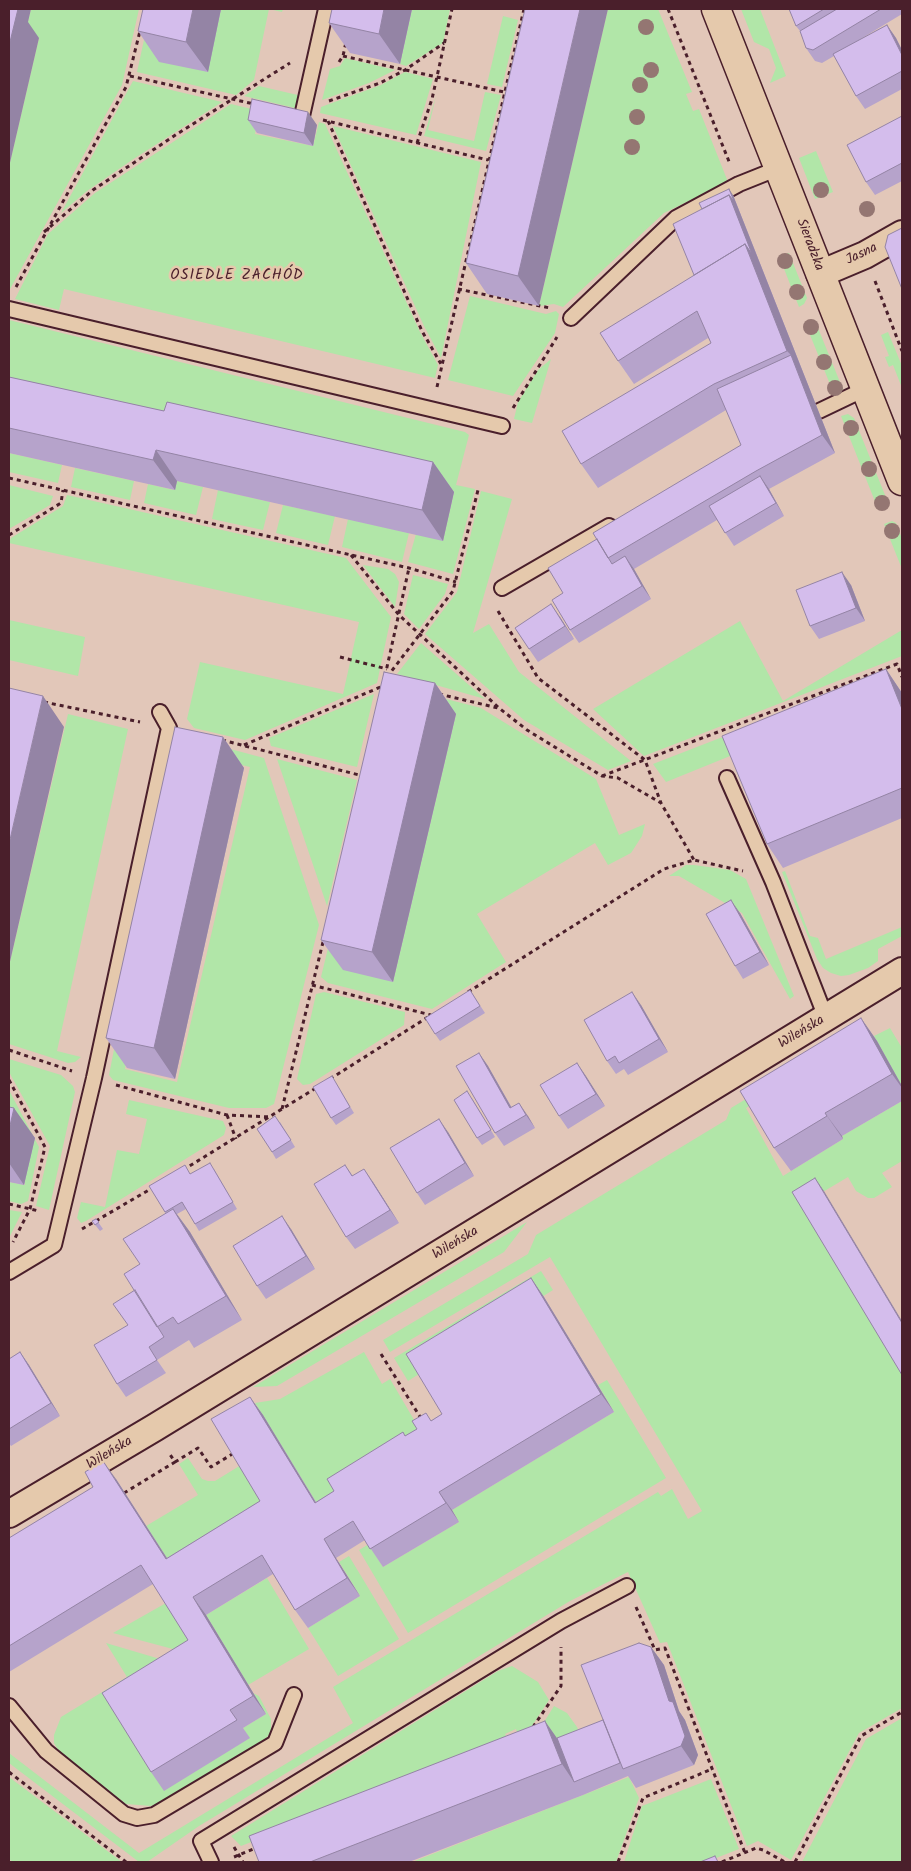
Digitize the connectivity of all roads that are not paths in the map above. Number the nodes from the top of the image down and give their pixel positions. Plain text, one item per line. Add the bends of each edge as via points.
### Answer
1 (326, 9) edge
2 (716, 9) edge
3 (302, 114) edge
4 (779, 168) junction
5 (902, 234) edge
6 (820, 274) junction
7 (9, 309) edge
8 (571, 318) road end
9 (865, 389) junction
10 (819, 411) dead end
11 (502, 426) road end
12 (902, 482) edge
13 (621, 519) edge
14 (502, 588) dead end
15 (160, 712) dead end
16 (726, 778) edge
17 (902, 971) edge
18 (826, 1018) junction
19 (9, 1272) edge
20 (9, 1514) edge
21 (627, 1586) road end
22 (294, 1695) dead end
23 (9, 1706) edge
24 (211, 1862) edge

1 - 3 lane
2 - 4 street, Sieradzka
4 - 6 street, Sieradzka
4 - 8 lane via 740,184 676,218
5 - 6 street, Jasna
6 - 9 street, Sieradzka
7 - 11 lane
9 - 10 lane
9 - 12 street, Sieradzka
13 - 14 lane
15 - 19 lane via 169,728 94,1078 54,1245
16 - 18 lane
17 - 18 street, Wileńska
18 - 20 street, Wileńska
21 - 24 lane via 561,1621 201,1841
22 - 23 lane via 275,1743 154,1815 137,1818 124,1814 46,1751

